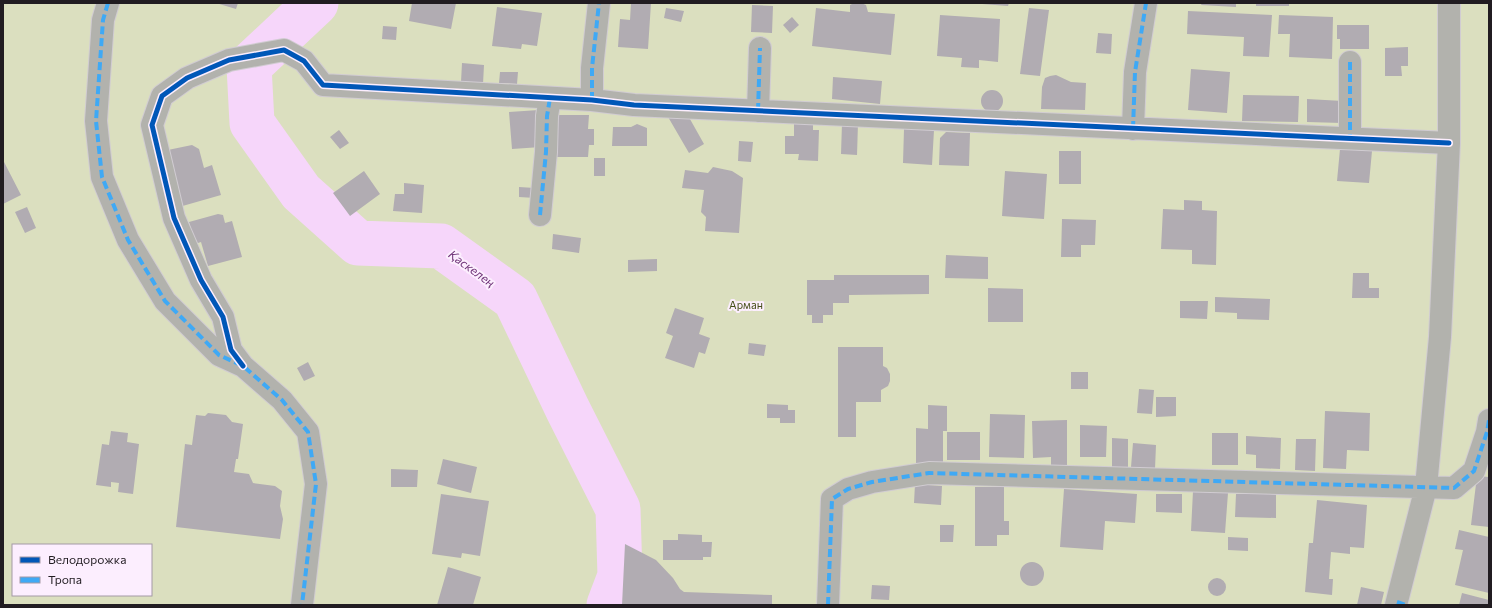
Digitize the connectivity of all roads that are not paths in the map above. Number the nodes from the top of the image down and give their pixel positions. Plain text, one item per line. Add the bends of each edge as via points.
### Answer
1 (108, 3) edge
2 (599, 3) edge
3 (1146, 3) edge
4 (1449, 3) edge
5 (760, 48) dead end
6 (1350, 62) dead end
7 (550, 98) junction
8 (592, 100) junction
9 (758, 111) junction
10 (1133, 129) junction
11 (1350, 138) junction
12 (1449, 143) junction
13 (540, 215) dead end
14 (243, 366) junction
15 (1489, 420) edge
16 (1426, 487) junction
17 (1400, 604) edge
18 (302, 605) edge
19 (828, 605) edge

1 - 14 street via 103,20 96,121 102,177 128,240 165,301 219,355
2 - 8 street via 592,68
3 - 10 street via 1135,72
4 - 12 street
5 - 9 street
6 - 11 street
7 - 8 street
7 - 13 street
7 - 14 street via 323,86 304,61 284,50 229,60 187,78 162,96 152,125 174,218 201,280 223,317 231,350
8 - 9 street via 634,105
9 - 10 street
10 - 11 street
11 - 12 street
12 - 16 street via 1440,337
14 - 18 street via 282,400 308,432 316,484
15 - 16 street via 1474,471 1454,488
16 - 17 street
16 - 19 street via 929,474 872,482 848,489 832,499

